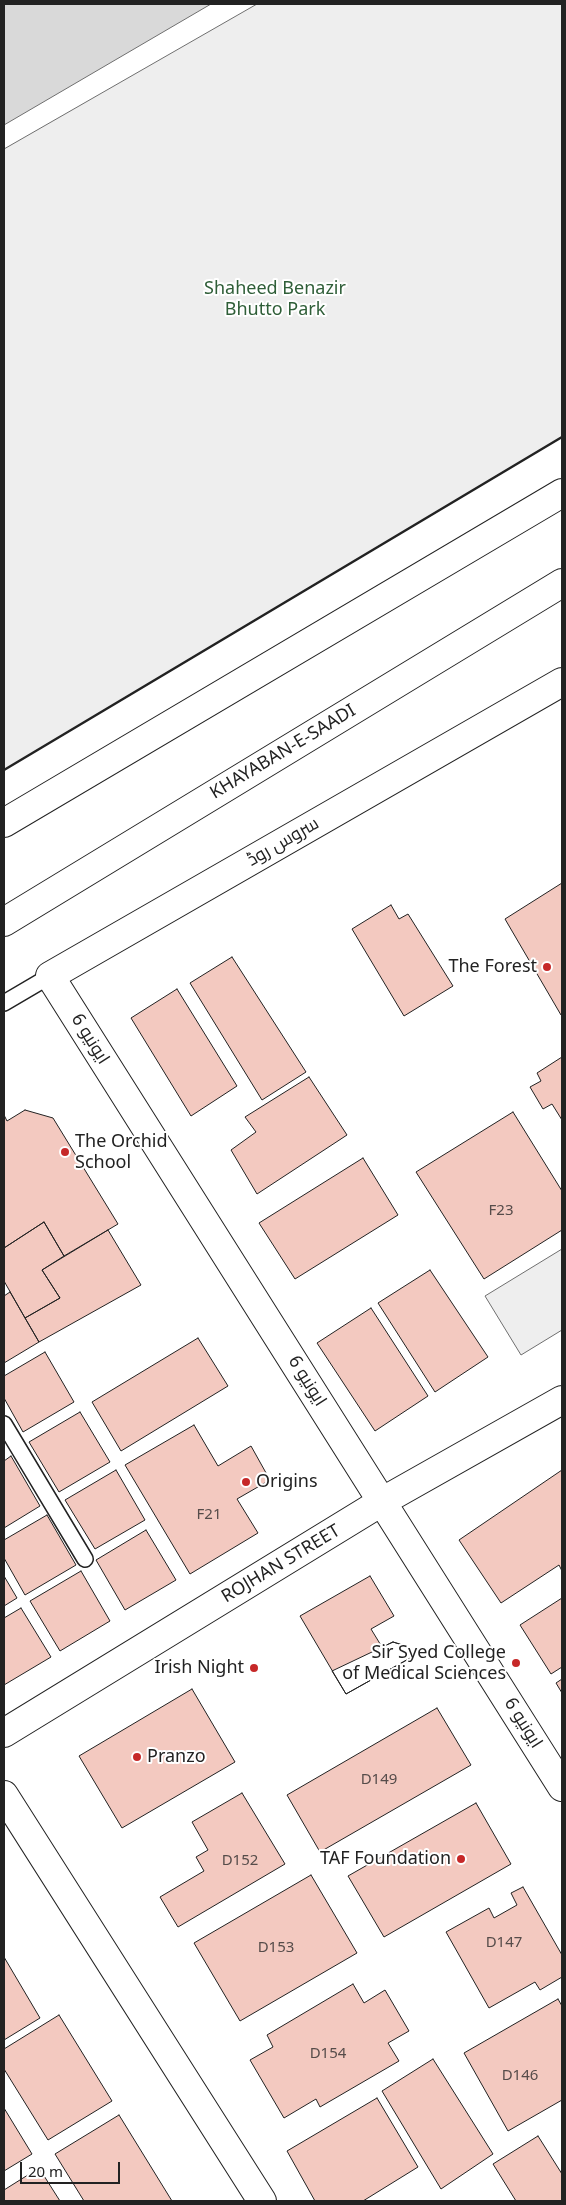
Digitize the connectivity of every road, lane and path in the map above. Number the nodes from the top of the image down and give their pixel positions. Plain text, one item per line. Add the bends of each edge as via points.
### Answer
1 (562, 493) edge
2 (562, 583) edge
3 (562, 682) edge
4 (4, 823) edge
5 (4, 922) edge
6 (50, 976) junction
7 (4, 1003) edge
8 (562, 1400) edge
9 (4, 1424) edge
10 (383, 1501) junction
11 (85, 1559) dead end
12 (6, 1727) edge
13 (562, 1787) edge
14 (4, 1795) edge
15 (262, 2201) edge

1 - 4 street
2 - 5 street, KHAYABAN-E-SAADI
3 - 6 street, سروس روڈ
6 - 7 lane, سروس روڈ
6 - 10 street, ایونیو 6
8 - 10 street, ROJHAN STREET
9 - 11 lane
10 - 12 street, ROJHAN STREET
10 - 13 street, ایونیو 6
14 - 15 street

